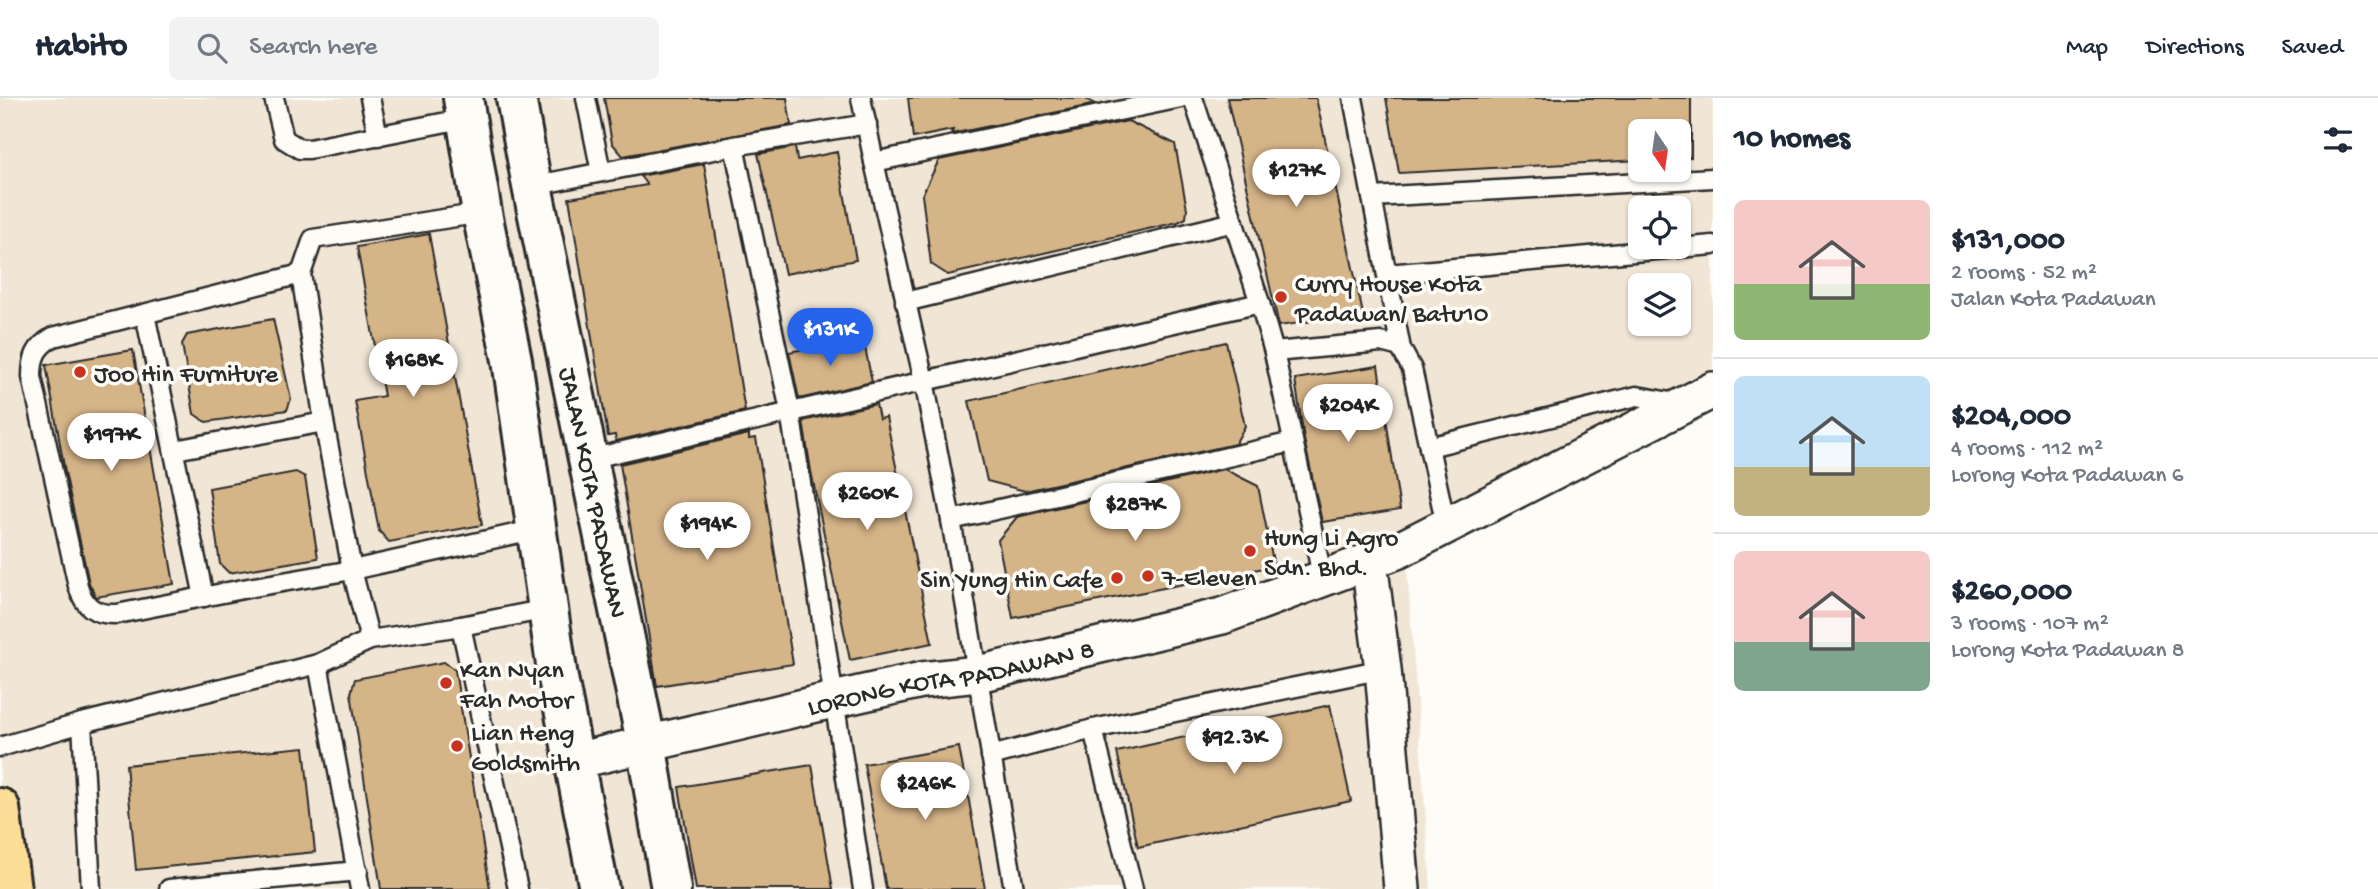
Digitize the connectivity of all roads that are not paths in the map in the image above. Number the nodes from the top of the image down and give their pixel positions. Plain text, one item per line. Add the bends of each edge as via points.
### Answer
1 (274, 98) edge
2 (370, 98) edge
3 (516, 98) edge
4 (586, 98) edge
5 (862, 98) edge
6 (1181, 98) edge
7 (1193, 98) edge
8 (1353, 98) edge
9 (465, 108) edge
10 (867, 124) junction
11 (378, 136) junction
12 (734, 146) junction
13 (874, 162) junction
14 (601, 173) junction
15 (1713, 178) edge
16 (532, 186) junction
17 (1372, 197) junction
18 (482, 213) junction
19 (1234, 222) junction
20 (1713, 244) edge
21 (301, 274) junction
22 (1387, 274) junction
23 (905, 302) junction
24 (1260, 303) junction
25 (145, 314) junction
26 (1401, 349) junction
27 (1273, 352) junction
28 (924, 381) junction
29 (1699, 398) edge
30 (790, 411) junction
31 (324, 422) junction
32 (1293, 442) junction
33 (1429, 447) junction
34 (175, 450) junction
35 (589, 459) junction
36 (951, 520) junction
37 (1446, 525) junction
38 (537, 529) junction
39 (1369, 562) junction
40 (352, 570) junction
41 (1323, 580) junction
42 (204, 597) junction
43 (547, 609) junction
44 (461, 626) junction
45 (370, 639) junction
46 (318, 664) junction
47 (1383, 668) junction
48 (978, 674) junction
49 (833, 700) junction
50 (82, 723) junction
51 (1093, 729) junction
52 (647, 745) junction
53 (0, 747) edge
54 (990, 756) junction
55 (575, 761) junction
56 (0, 808) edge
57 (359, 880) edge
58 (11, 889) edge
59 (91, 889) edge
60 (169, 889) edge
61 (518, 889) edge
62 (599, 889) edge
63 (671, 889) edge
64 (863, 889) edge
65 (1014, 889) edge
66 (1133, 889) edge
67 (1402, 889) edge

1 - 11 lane via 284,139 300,149
2 - 11 lane
3 - 16 main road, JALAN KOTA PADAWAN
4 - 14 lane
5 - 10 lane
6 - 13 lane
7 - 19 lane
8 - 17 lane
9 - 11 lane
9 - 18 main road
10 - 12 lane
10 - 13 lane
12 - 14 lane
12 - 30 lane
13 - 23 lane
14 - 16 lane
15 - 17 lane
16 - 35 main road, JALAN KOTA PADAWAN
17 - 22 lane
18 - 21 lane via 313,239
18 - 38 main road via 512,360
19 - 23 lane
19 - 24 lane
20 - 22 lane
21 - 25 lane
21 - 31 lane
22 - 26 lane
23 - 28 lane
24 - 27 lane
24 - 28 lane
25 - 34 lane
25 - 42 lane via 53,337 36,349 32,377 82,599 88,607 117,614
26 - 27 lane via 1381,342
26 - 33 lane via 1412,369
27 - 32 lane
28 - 30 lane
28 - 36 lane
29 - 33 lane via 1637,396
29 - 37 street, LORONG KOTA PADAWAN 8
30 - 35 lane
30 - 49 lane
31 - 34 lane
31 - 40 lane
32 - 36 lane
32 - 41 lane
33 - 37 lane
34 - 42 lane
35 - 52 main road, JALAN KOTA PADAWAN
36 - 48 lane
37 - 39 street, LORONG KOTA PADAWAN 8
38 - 40 lane
38 - 43 main road
39 - 41 street, LORONG KOTA PADAWAN 8
39 - 47 street
40 - 42 lane
40 - 45 lane
41 - 48 street, LORONG KOTA PADAWAN 8 via 1222,616
43 - 44 lane
43 - 55 main road
44 - 45 lane
44 - 61 lane
45 - 46 lane
46 - 50 lane
46 - 57 lane
47 - 51 lane
47 - 67 street
48 - 49 street, LORONG KOTA PADAWAN 8 via 922,680
48 - 54 lane
49 - 52 street, LORONG KOTA PADAWAN 8
49 - 64 lane
50 - 53 lane
50 - 59 lane
51 - 54 lane
51 - 66 lane
52 - 55 street, LORONG KOTA PADAWAN 8
52 - 63 main road, JALAN KOTA PADAWAN
54 - 65 lane
55 - 62 main road
56 - 58 highway
57 - 60 lane

